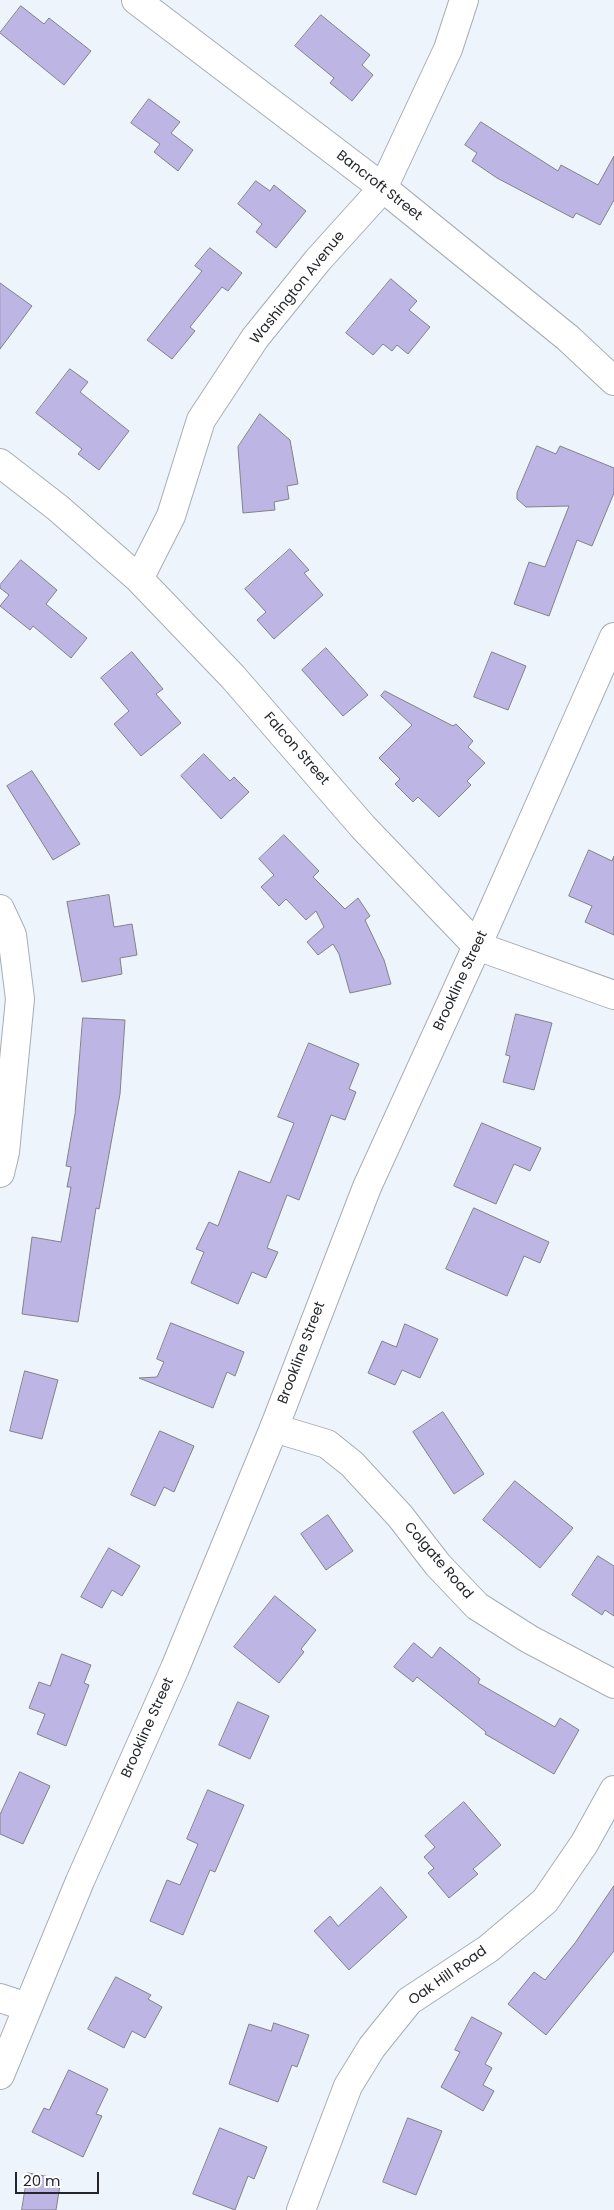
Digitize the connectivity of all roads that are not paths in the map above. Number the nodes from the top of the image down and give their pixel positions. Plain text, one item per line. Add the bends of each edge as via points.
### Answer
1 (136, 0) edge
2 (464, 0) edge
3 (383, 188) junction
4 (614, 381) edge
5 (0, 463) edge
6 (139, 578) junction
7 (614, 636) edge
8 (0, 909) edge
9 (477, 946) junction
10 (614, 995) edge
11 (0, 1173) edge
12 (274, 1428) junction
13 (614, 1684) edge
14 (614, 1790) edge
15 (0, 1998) edge
16 (27, 2007) junction
17 (0, 2075) edge
18 (300, 2210) edge

1 - 3 street, Bancroft Street
2 - 3 street, Washington Avenue via 448,49
3 - 4 street, Bancroft Street via 568,338
3 - 6 street, Washington Avenue via 318,260 255,338 201,420 172,516
5 - 6 street, Falcon Street
6 - 9 street, Falcon Street via 233,677 364,827
7 - 9 street, Brookline Street
8 - 11 street via 12,935 20,999 5,1152
9 - 10 street, Falcon Street
9 - 12 street, Brookline Street via 367,1186
12 - 13 street, Colgate Road via 326,1444 352,1464 477,1606 529,1639
12 - 16 street, Brookline Street via 175,1668
14 - 18 street, Oak Hill Road via 584,1844 544,1901 488,1949 410,2001 372,2047 348,2086
15 - 16 street
16 - 17 street, Brookline Street

